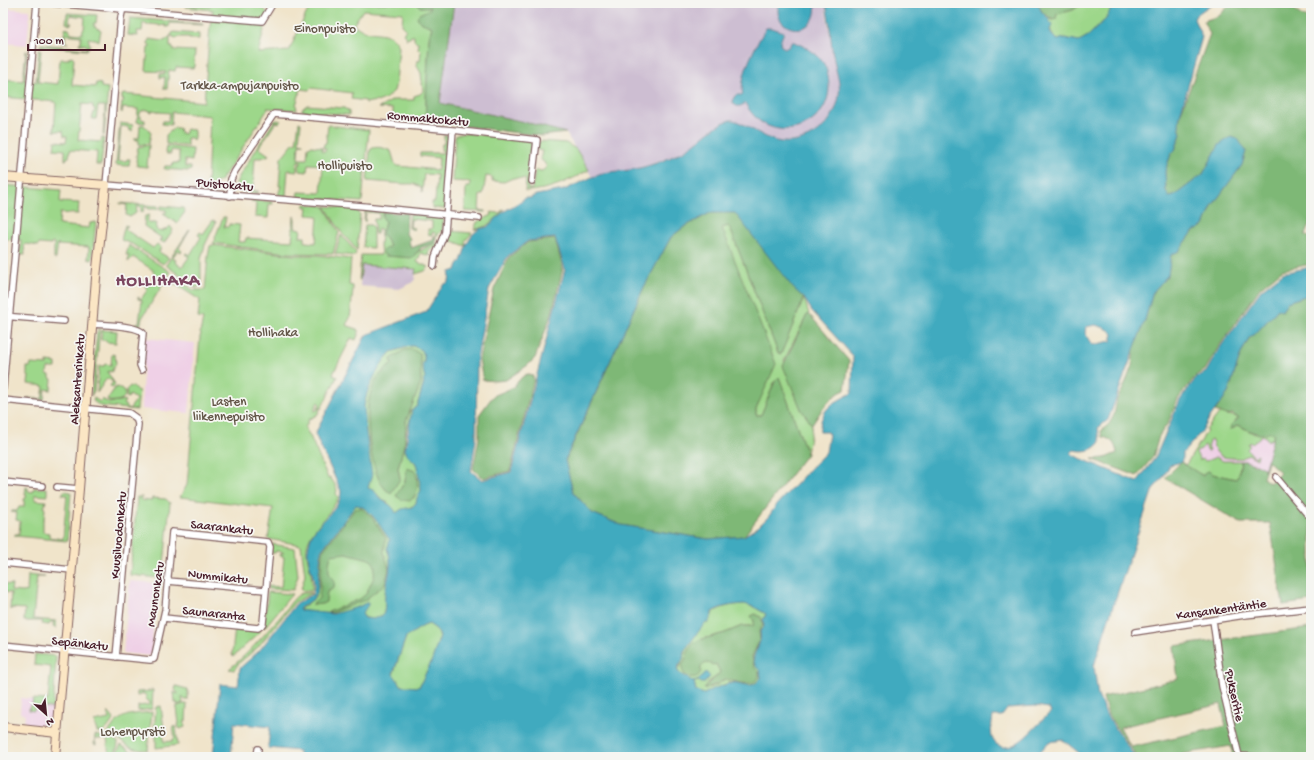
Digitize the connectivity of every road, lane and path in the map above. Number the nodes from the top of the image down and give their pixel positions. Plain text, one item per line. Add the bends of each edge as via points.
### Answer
1 (37, 3) edge
2 (52, 3) edge
3 (273, 3) edge
4 (124, 6) edge
5 (453, 130) junction
6 (3, 177) edge
7 (22, 178) junction
8 (532, 181) dead end
9 (106, 186) junction
10 (230, 196) junction
11 (446, 214) junction
12 (479, 218) dead end
13 (434, 266) dead end
14 (3, 316) edge
15 (10, 317) junction
16 (64, 321) dead end
17 (92, 324) junction
18 (142, 370) dead end
19 (3, 388) edge
20 (3, 400) edge
21 (86, 409) junction
22 (1276, 477) dead end
23 (3, 482) edge
24 (42, 486) dead end
25 (57, 487) dead end
26 (80, 489) junction
27 (1311, 515) edge
28 (171, 529) joint
29 (3, 563) edge
30 (72, 570) junction
31 (168, 581) junction
32 (265, 590) junction
33 (1311, 608) edge
34 (164, 618) junction
35 (1213, 620) junction
36 (1135, 632) dead end
37 (3, 645) edge
38 (65, 651) junction
39 (116, 657) junction
40 (154, 659) joint
41 (3, 727) edge
42 (57, 733) junction
43 (258, 749) dead end
44 (55, 757) edge
45 (257, 757) edge
46 (1256, 757) edge

1 - 7 street
2 - 4 street
3 - 4 street via 262,21
4 - 9 street, Aleksanterinkatu
5 - 8 street, Rommakkokatu via 537,140
5 - 10 street, Rommakkokatu via 274,114 234,171
5 - 11 street
6 - 7 main road, Puistokatu
7 - 9 main road, Puistokatu
7 - 15 street
9 - 10 street, Puistokatu
9 - 17 main road, Aleksanterinkatu
10 - 11 street, Puistokatu
11 - 12 street, Puistokatu
11 - 13 street via 445,232
14 - 15 street
15 - 16 street
15 - 19 street
17 - 18 street via 140,330 143,333 140,365
17 - 21 main road, Aleksanterinkatu
20 - 21 street
21 - 26 main road, Aleksanterinkatu
21 - 39 street, Kuusiluodonkatu via 129,413 137,420 138,428
22 - 27 street via 1307,514
23 - 24 street
25 - 26 street
26 - 30 main road, Aleksanterinkatu
28 - 31 street, Maunonkatu
28 - 32 street, Saarankatu via 268,542 270,547
29 - 30 street
30 - 38 main road, Aleksanterinkatu
31 - 32 street, Nummikatu
31 - 34 street, Maunonkatu
32 - 34 street, Saunaranta via 263,623 258,628
33 - 35 street, Kansankentäntie
34 - 40 street, Maunonkatu
35 - 36 street, Kansankentäntie
35 - 46 street, Pukseritie via 1222,686 1239,756
37 - 38 street, Sepänkatu
38 - 39 street, Sepänkatu
38 - 42 main road, Aleksanterinkatu
39 - 40 street, Sepänkatu
41 - 42 main road
42 - 44 main road, Aleksanterinkatu
43 - 45 street

